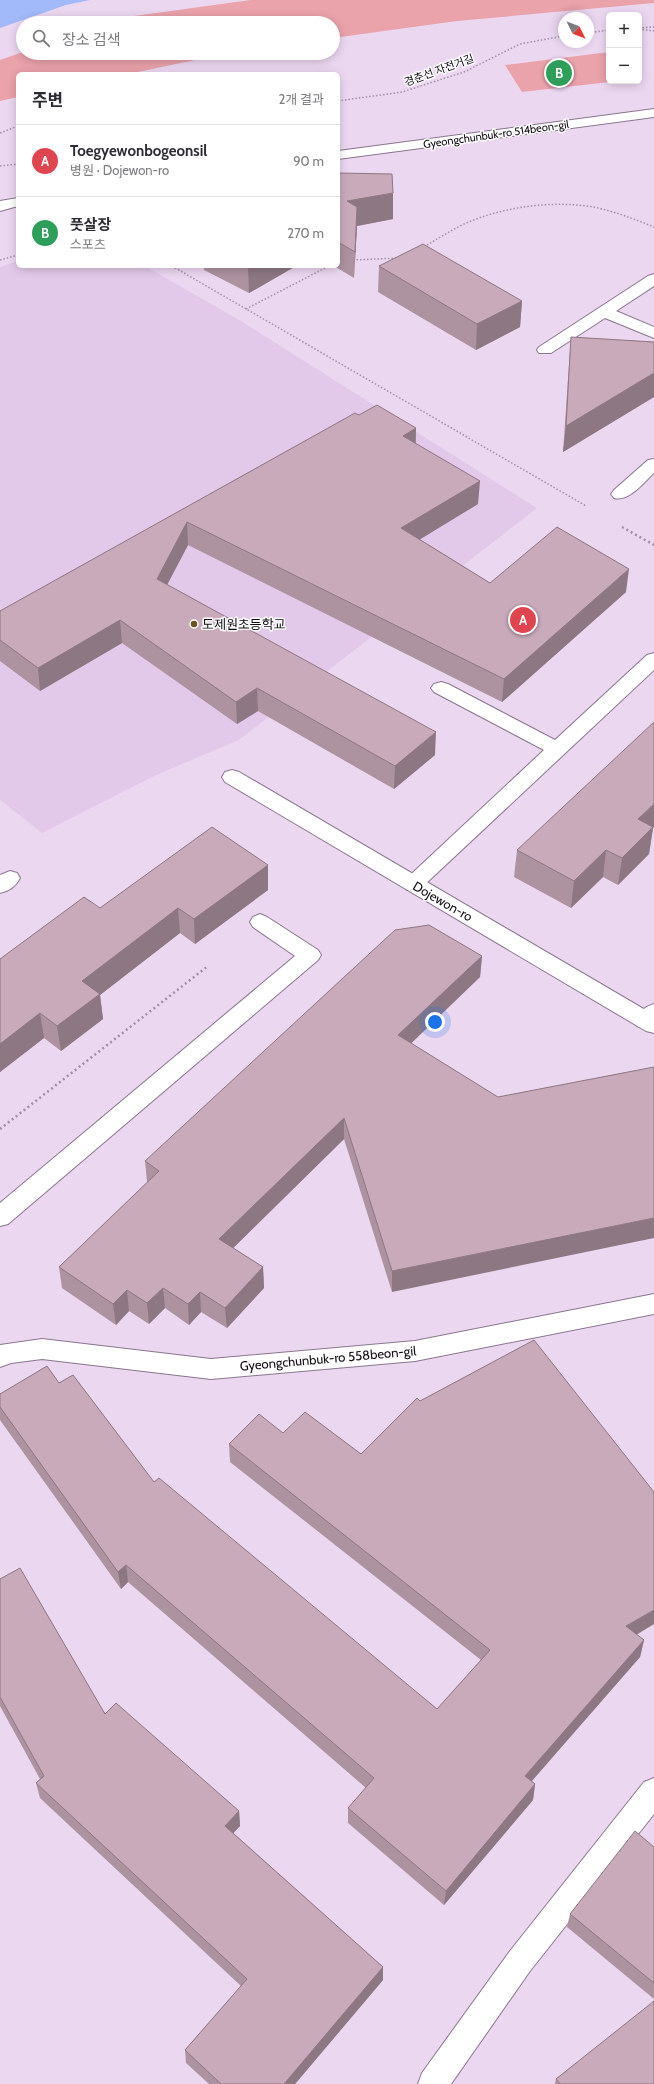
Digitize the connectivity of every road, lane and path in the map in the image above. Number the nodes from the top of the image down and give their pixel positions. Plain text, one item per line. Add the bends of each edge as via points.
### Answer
1 (654, 27) edge
2 (642, 28) edge
3 (642, 29) edge
4 (606, 30) edge
5 (654, 31) edge
6 (594, 32) edge
7 (558, 37) edge
8 (340, 101) edge
9 (654, 114) edge
10 (16, 127) edge
11 (0, 133) edge
12 (340, 155) edge
13 (16, 164) edge
14 (0, 166) edge
15 (16, 202) edge
16 (0, 206) edge
17 (654, 227) edge
18 (418, 250) edge
19 (16, 255) edge
20 (405, 257) edge
21 (0, 260) edge
22 (347, 261) edge
23 (175, 268) edge
24 (325, 268) edge
25 (654, 280) edge
26 (246, 309) junction
27 (605, 312) junction
28 (654, 333) edge
29 (545, 350) dead end
30 (654, 464) edge
31 (620, 494) dead end
32 (592, 509) dead end
33 (619, 525) dead end
34 (654, 545) edge
35 (654, 659) edge
36 (441, 688) dead end
37 (557, 749) junction
38 (232, 777) dead end
39 (413, 884) junction
40 (260, 922) dead end
41 (208, 966) dead end
42 (651, 1019) edge
43 (0, 1130) edge
44 (0, 1217) edge
45 (654, 1304) edge
46 (0, 1357) edge
47 (654, 1792) edge
48 (433, 2084) edge

1 - 2 path
3 - 5 path
4 - 6 path
7 - 8 path, 경춘선 자전거길 via 520,44 464,72 402,92
9 - 12 street, Gyeongchunbuk-ro 514beon-gil
10 - 11 path
13 - 14 path
15 - 16 street
17 - 18 path via 626,215 592,206 552,205 507,211 465,224
19 - 21 path
20 - 22 path
23 - 26 path
24 - 26 path
25 - 27 street
26 - 32 path
27 - 28 street
27 - 29 street
30 - 31 street
33 - 34 path
35 - 37 street
36 - 37 street
37 - 39 street
38 - 39 street, Dojewon-ro
39 - 42 street, Dojewon-ro
40 - 44 street via 310,955
41 - 43 path
45 - 46 street, Gyeongchunbuk-ro 558beon-gil via 415,1351 211,1369 42,1349 6,1353
47 - 48 street via 520,1961

